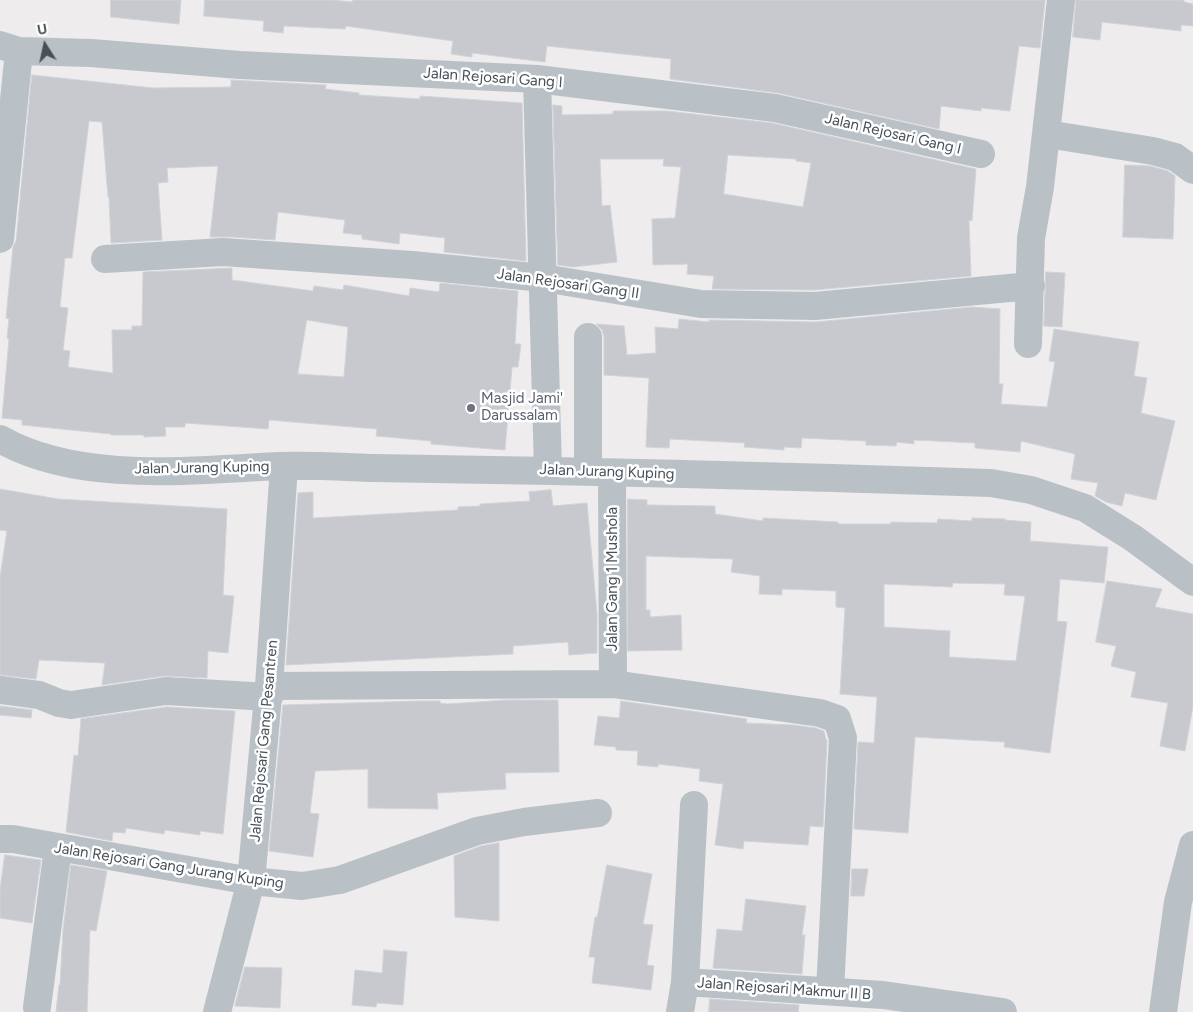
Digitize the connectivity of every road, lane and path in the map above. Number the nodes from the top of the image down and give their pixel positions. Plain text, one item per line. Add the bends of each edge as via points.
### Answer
1 (1061, 0) edge
2 (9, 48) edge
3 (537, 79) junction
4 (1047, 134) junction
5 (981, 154) dead end
6 (1193, 170) edge
7 (0, 239) edge
8 (105, 259) dead end
9 (543, 278) junction
10 (1031, 286) junction
11 (588, 337) dead end
12 (1028, 344) dead end
13 (0, 439) edge
14 (284, 466) junction
15 (548, 470) junction
16 (600, 473) junction
17 (1193, 582) edge
18 (613, 684) junction
19 (0, 690) edge
20 (269, 691) junction
21 (694, 805) dead end
22 (598, 814) dead end
23 (0, 839) edge
24 (1193, 847) edge
25 (58, 848) junction
26 (251, 881) junction
27 (685, 982) junction
28 (830, 991) junction
29 (882, 1004) edge
30 (37, 1007) dead end
31 (217, 1012) edge
32 (680, 1012) edge
33 (1003, 1012) edge
34 (1163, 1012) edge

1 - 4 street
2 - 3 street, Jalan Rejosari Gang I via 240,65
2 - 7 street
3 - 5 street, Jalan Rejosari Gang I via 776,108
3 - 9 street
4 - 6 street via 1154,150 1175,157
4 - 10 street via 1031,238
8 - 9 street, Jalan Rejosari Gang II via 223,252
9 - 10 street, Jalan Rejosari Gang II via 701,304 805,306
9 - 15 street
10 - 12 street
11 - 16 street, Jalan Gang 1 Mushola
13 - 14 street, Jalan Jurang Kuping via 48,459 101,469 184,471
14 - 15 street, Jalan Jurang Kuping
14 - 20 street, Jalan Rejosari Gang Pesantren
15 - 16 street, Jalan Jurang Kuping
16 - 17 street, Jalan Jurang Kuping via 991,483 1031,490 1085,508
16 - 18 street, Jalan Gang 1 Mushola
18 - 20 street
18 - 28 street via 820,713 837,720 844,738
19 - 20 street via 39,695 71,705 166,691
20 - 26 street, Jalan Rejosari Gang Pesantren
21 - 27 street
22 - 26 street, Jalan Rejosari Gang Jurang Kuping via 477,831 340,880 302,886
23 - 25 street, Jalan Rejosari Gang Jurang Kuping
24 - 34 street via 1178,902
25 - 26 street, Jalan Rejosari Gang Jurang Kuping
25 - 30 street
26 - 31 street, Jalan Rejosari Gang Pesantren
27 - 28 street, Jalan Rejosari Makmur II B
27 - 32 street, Jalan Rejosari Makmur II B
28 - 29 street, Jalan Rejosari Makmur II B
29 - 33 street, Jalan Rejosari Makmur II B

